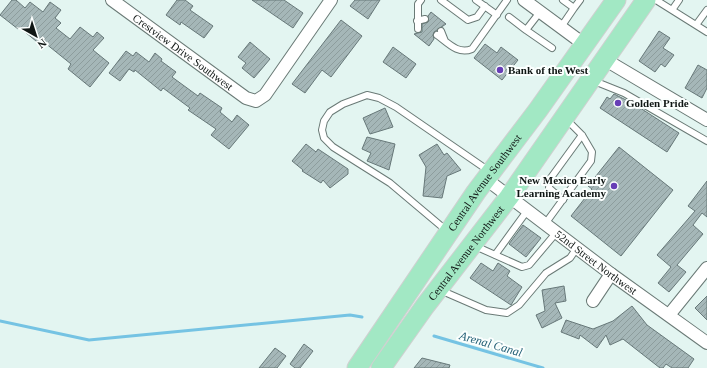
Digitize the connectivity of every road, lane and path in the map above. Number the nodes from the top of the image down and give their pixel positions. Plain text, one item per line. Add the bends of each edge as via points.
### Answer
1 (112, 0) edge
2 (421, 0) edge
3 (441, 0) edge
4 (476, 0) edge
5 (507, 0) edge
6 (524, 0) edge
7 (564, 0) edge
8 (580, 0) edge
9 (616, 0) edge
10 (646, 0) edge
11 (656, 0) edge
12 (679, 0) edge
13 (325, 2) edge
14 (485, 6) junction
15 (574, 8) junction
16 (672, 10) junction
17 (707, 10) edge
18 (540, 12) junction
19 (497, 15) junction
20 (509, 17) dead end
21 (420, 23) dead end
22 (696, 25) junction
23 (560, 27) junction
24 (526, 30) junction
25 (707, 32) edge
26 (437, 35) dead end
27 (585, 45) junction
28 (552, 48) dead end
29 (604, 59) junction
30 (590, 80) junction
31 (564, 118) junction
32 (707, 120) edge
33 (582, 135) junction
34 (707, 141) edge
35 (489, 176) junction
36 (509, 197) junction
37 (563, 200) junction
38 (527, 210) junction
39 (545, 224) junction
40 (448, 232) junction
41 (556, 233) junction
42 (472, 244) junction
43 (577, 248) junction
44 (495, 255) junction
45 (707, 268) edge
46 (611, 274) junction
47 (438, 289) junction
48 (593, 301) dead end
49 (669, 315) junction
50 (707, 343) edge
51 (357, 368) edge
52 (381, 368) edge

1 - 13 street, Crestview Drive Southwest via 246,98 256,100 265,95
2 - 21 lane via 418,4
3 - 14 lane via 468,20 477,18
4 - 14 lane
5 - 19 lane
6 - 18 street
7 - 15 lane
8 - 15 lane
9 - 27 main road, Central Avenue Southwest
10 - 29 main road, Central Avenue Northwest
11 - 16 lane
12 - 16 lane
14 - 19 lane
15 - 23 lane
16 - 22 lane
17 - 22 lane
18 - 23 street
18 - 24 lane
19 - 26 lane via 472,50 459,51
20 - 24 lane
22 - 25 lane
23 - 27 street
24 - 28 lane
27 - 35 main road, Central Avenue Southwest
29 - 30 main road, Central Avenue Northwest
29 - 32 street
30 - 31 main road, Central Avenue Northwest
30 - 34 lane via 624,93
31 - 33 lane
31 - 36 main road, Central Avenue Northwest
33 - 37 lane via 592,152 591,161
33 - 37 lane via 550,179 549,188
35 - 36 street, 52nd Street Northwest
35 - 40 main road, Central Avenue Southwest
35 - 40 lane via 380,98 367,95 330,112 324,121 324,138 333,147 390,184
36 - 38 street, 52nd Street Northwest
36 - 42 main road, Central Avenue Northwest
37 - 39 lane
38 - 39 street, 52nd Street Northwest
38 - 44 lane
39 - 41 street, 52nd Street Northwest
40 - 51 main road, Central Avenue Southwest
41 - 43 street, 52nd Street Northwest
41 - 44 lane via 529,265 522,267
42 - 44 lane
42 - 47 main road, Central Avenue Northwest
43 - 46 street, 52nd Street Northwest
43 - 47 lane via 570,258 546,273 519,305 507,313 486,310
45 - 49 street
46 - 48 street
46 - 49 street, 52nd Street Northwest
47 - 52 main road, Central Avenue Northwest
49 - 50 street, 52nd Street Northwest

